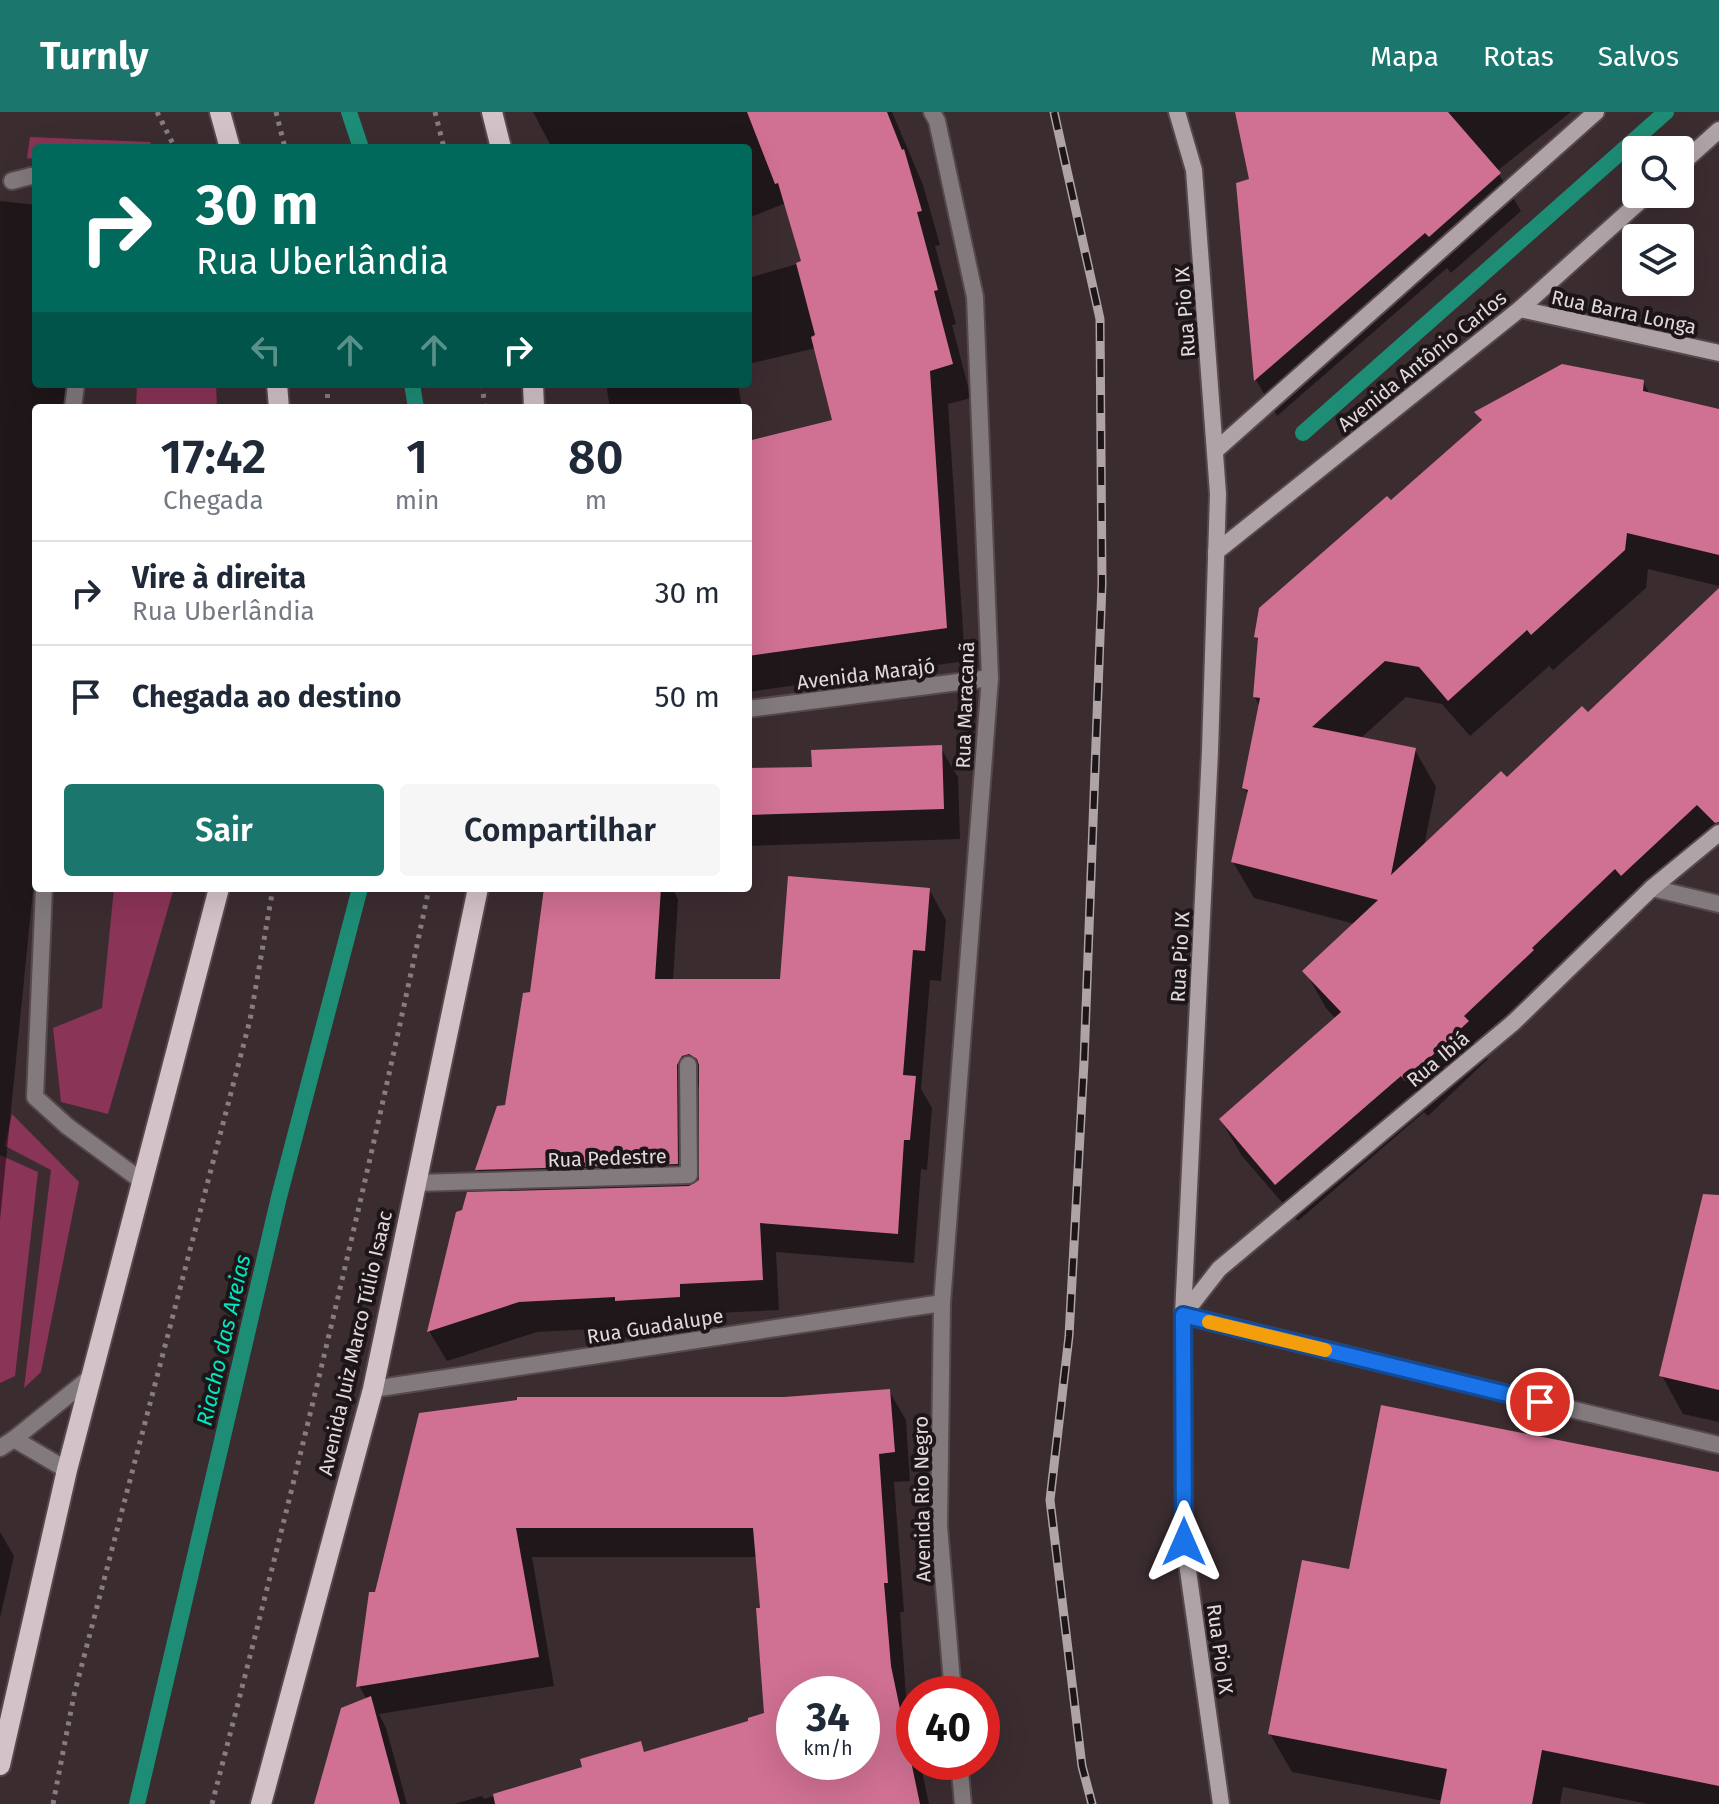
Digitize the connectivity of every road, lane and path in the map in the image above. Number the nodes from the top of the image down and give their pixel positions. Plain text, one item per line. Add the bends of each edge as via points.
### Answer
1 (157, 112) edge
2 (220, 112) edge
3 (276, 112) edge
4 (435, 112) edge
5 (492, 112) edge
6 (932, 112) edge
7 (1177, 112) edge
8 (1596, 112) edge
9 (1719, 130) edge
10 (173, 144) edge
11 (229, 144) edge
12 (284, 144) edge
13 (443, 144) edge
14 (500, 144) edge
15 (1694, 152) edge
16 (32, 176) edge
17 (12, 181) dead end
18 (1632, 208) edge
19 (1520, 309) junction
20 (1719, 353) edge
21 (1215, 451) junction
22 (1216, 552) junction
23 (990, 678) junction
24 (752, 708) edge
25 (1719, 833) edge
26 (1652, 888) junction
27 (44, 892) edge
28 (218, 892) edge
29 (272, 892) edge
30 (428, 892) edge
31 (477, 892) edge
32 (1719, 904) edge
33 (688, 1065) dead end
34 (142, 1181) junction
35 (416, 1183) junction
36 (942, 1303) junction
37 (1183, 1315) junction
38 (91, 1377) junction
39 (373, 1389) junction
40 (7, 1444) edge
41 (1719, 1445) edge
42 (67, 1470) junction
43 (952, 1676) edge
44 (0, 1765) edge
45 (961, 1780) edge
46 (53, 1804) edge
47 (212, 1804) edge
48 (261, 1804) edge
49 (963, 1804) edge
50 (1221, 1804) edge

1 - 10 path
2 - 11 main road
3 - 12 path
4 - 13 path
5 - 14 main road
6 - 23 street, Rua Maracanã via 975,297
7 - 21 street, Rua Pio IX via 1194,170
8 - 21 street
9 - 15 street
16 - 17 street
18 - 19 street, Avenida Antônio Carlos
19 - 20 street, Rua Barra Longa
19 - 22 street, Avenida Antônio Carlos
21 - 22 street, Rua Pio IX
22 - 37 street, Rua Pio IX
23 - 24 street, Avenida Marajó
23 - 36 street, Rua Maracanã
25 - 26 street, Rua Ibiá
26 - 32 street
26 - 37 street, Rua Ibiá via 1514,1022 1219,1269
27 - 34 street via 35,1097
28 - 34 main road
29 - 46 path via 250,1020 74,1695
30 - 47 path via 352,1244
31 - 35 main road, Avenida Juiz Marco Túlio Isaac
33 - 35 street, Rua Pedestre via 689,1175
34 - 38 main road
35 - 39 main road, Avenida Juiz Marco Túlio Isaac
36 - 39 street, Rua Guadalupe
36 - 43 street, Avenida Rio Negro via 939,1526
37 - 41 street
37 - 50 street, Rua Pio IX via 1184,1542
38 - 40 street
38 - 42 main road
39 - 48 main road, Avenida Juiz Marco Túlio Isaac
40 - 42 street
42 - 44 main road
45 - 49 street

